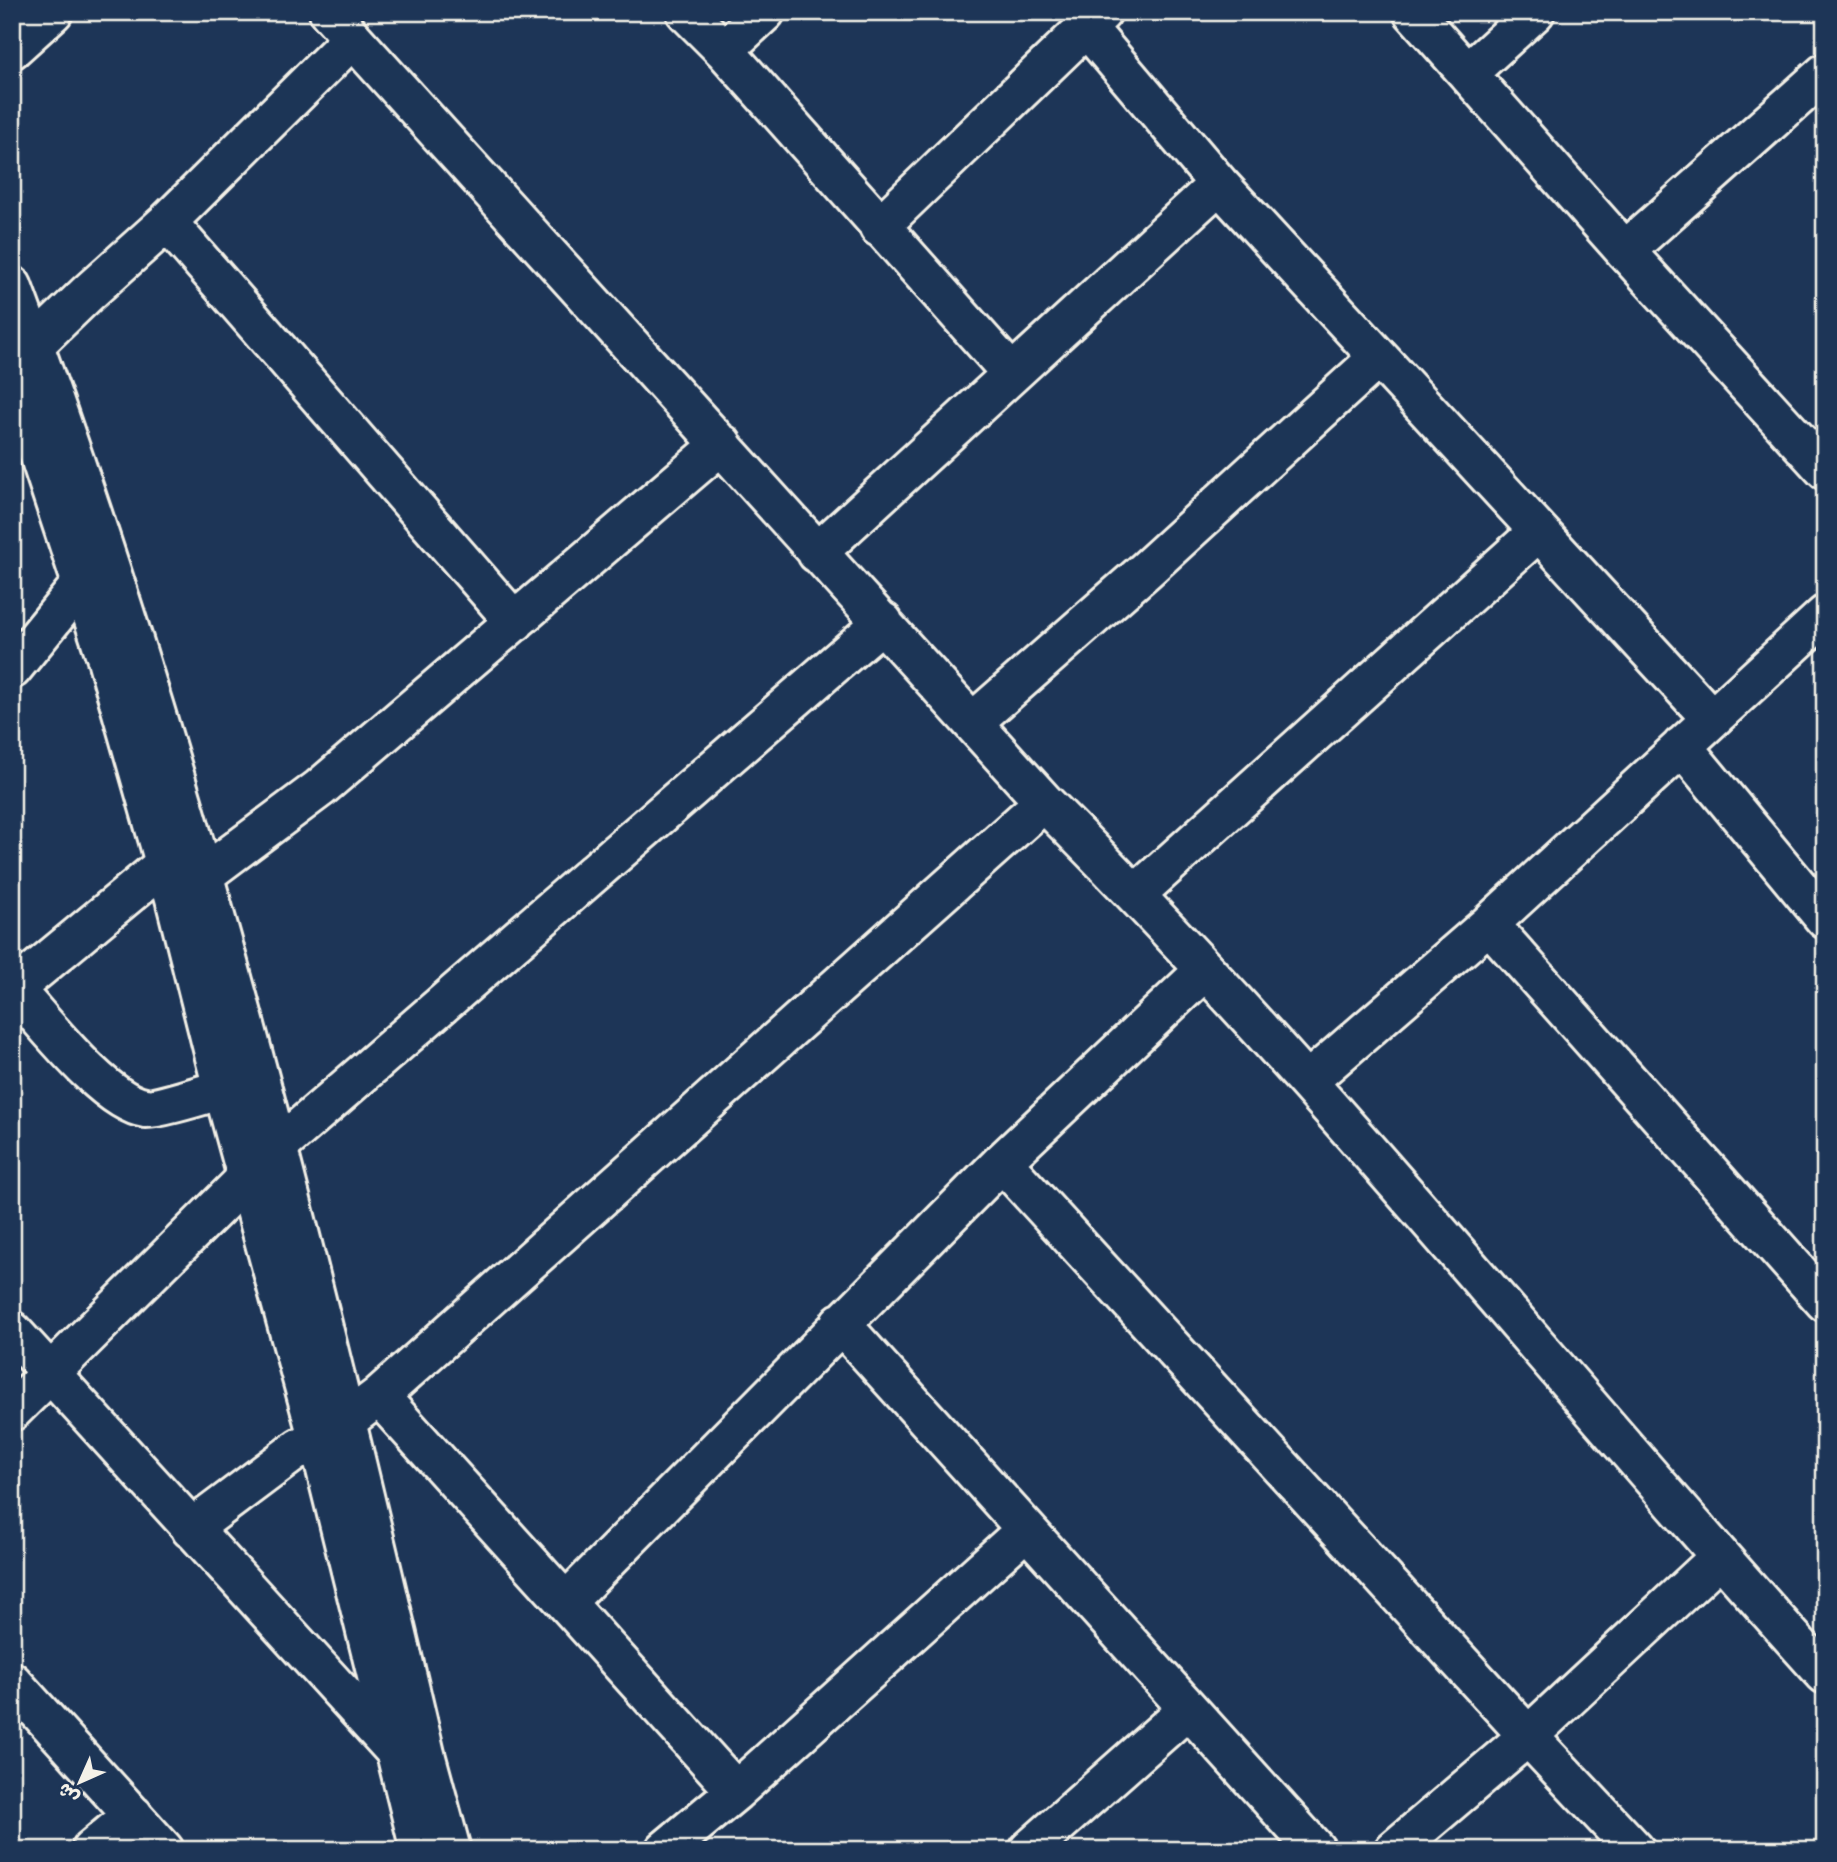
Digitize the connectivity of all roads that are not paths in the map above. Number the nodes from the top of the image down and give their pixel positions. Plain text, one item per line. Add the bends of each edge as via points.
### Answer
1 (53, 12) edge
2 (686, 12) edge
3 (765, 12) edge
4 (1413, 12) edge
5 (1535, 12) edge
6 (1095, 20) edge
7 (340, 26) edge
8 (12, 49) edge
9 (724, 50) junction
10 (1468, 73) junction
11 (1825, 73) edge
12 (1219, 184) junction
13 (167, 222) junction
14 (879, 227) junction
15 (1625, 251) junction
16 (12, 286) edge
17 (1378, 358) junction
18 (23, 359) edge
19 (1012, 374) junction
20 (722, 444) junction
21 (1825, 470) edge
22 (1538, 532) junction
23 (817, 553) junction
24 (82, 583) junction
25 (1825, 615) edge
26 (515, 622) junction
27 (883, 622) junction
28 (12, 669) edge
29 (1711, 718) junction
30 (973, 722) junction
31 (1682, 746) junction
32 (1044, 802) junction
33 (165, 864) junction
34 (205, 874) junction
35 (1136, 894) junction
36 (1825, 919) edge
37 (1489, 924) junction
38 (1205, 970) junction
39 (13, 988) edge
40 (1308, 1082) junction
41 (223, 1089) junction
42 (279, 1146) junction
43 (1002, 1162) junction
44 (248, 1176) junction
45 (1825, 1302) edge
46 (840, 1323) junction
47 (12, 1331) edge
48 (51, 1374) junction
49 (379, 1396) junction
50 (12, 1411) edge
51 (332, 1429) junction
52 (191, 1529) junction
53 (1026, 1530) junction
54 (1720, 1557) junction
55 (566, 1602) junction
56 (1824, 1672) edge
57 (12, 1682) edge
58 (1188, 1709) junction
59 (1528, 1735) junction
60 (396, 1752) junction
61 (736, 1791) junction
62 (133, 1815) junction
63 (91, 1850) edge
64 (164, 1850) edge
65 (420, 1850) edge
66 (451, 1850) edge
67 (665, 1850) edge
68 (1029, 1850) edge
69 (1316, 1850) edge
70 (1394, 1850) edge
71 (1636, 1850) edge

1 - 8 street
2 - 9 street
3 - 9 street
4 - 10 street
5 - 10 street
6 - 12 street
6 - 14 street
7 - 13 street
7 - 20 street
9 - 14 street
10 - 15 street
11 - 15 street
12 - 17 street
12 - 19 street
13 - 18 street
13 - 26 street
14 - 19 street
15 - 21 street
16 - 18 street
17 - 22 street
17 - 30 street
18 - 24 street
18 - 34 street via 120,603
19 - 23 street
20 - 23 street
20 - 26 street
22 - 29 street
22 - 35 street
23 - 27 street
24 - 28 street
24 - 33 street
25 - 29 street
26 - 34 street via 320,788
27 - 30 street
27 - 42 street
29 - 31 street
30 - 32 street
31 - 36 street
31 - 37 street
32 - 35 street
32 - 49 street
33 - 39 street
33 - 41 street
34 - 42 street
35 - 38 street
37 - 40 street
37 - 45 street
38 - 40 street
38 - 43 street
39 - 41 street via 99,1083 121,1099 146,1109
40 - 54 street
41 - 44 street
42 - 44 street
42 - 51 street
43 - 46 street
43 - 59 street
44 - 48 street
44 - 51 street
46 - 53 street
46 - 55 street
47 - 48 street
48 - 50 street
48 - 52 street
49 - 51 street
49 - 55 street
51 - 52 street via 299,1448
51 - 60 street
51 - 66 street
52 - 60 street
53 - 58 street
53 - 61 street
54 - 56 street
54 - 59 street
55 - 61 street
57 - 62 street
58 - 68 street
58 - 69 street
59 - 70 street
59 - 71 street
60 - 65 street
61 - 67 street
62 - 63 street
62 - 64 street

